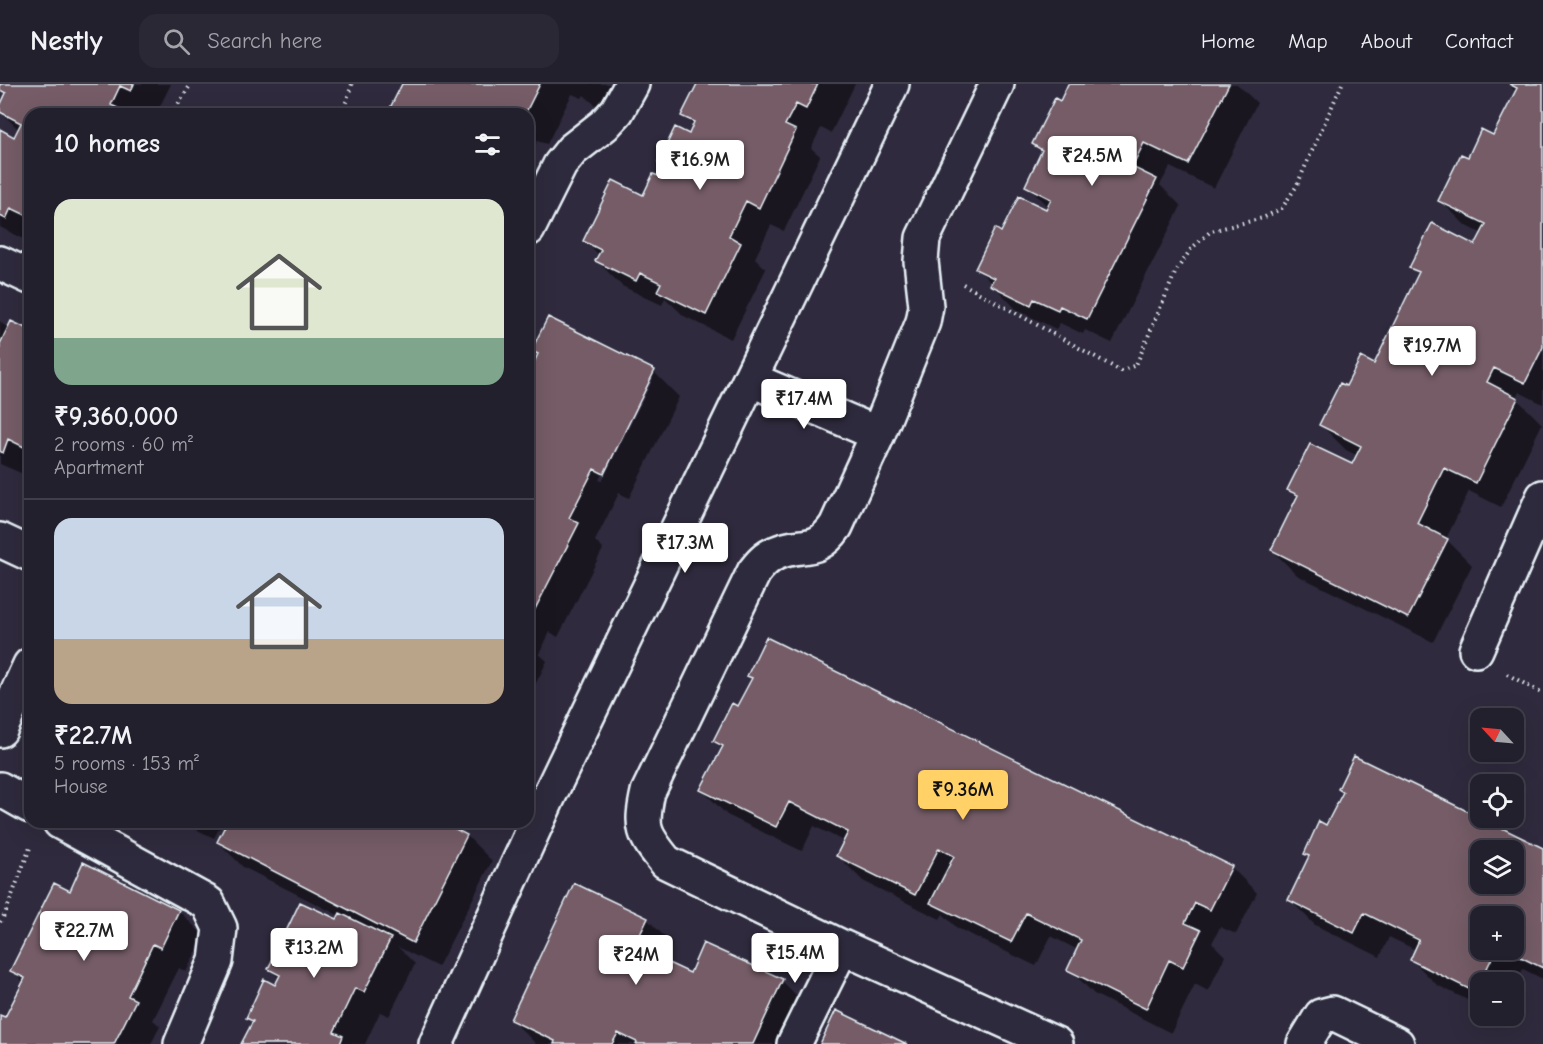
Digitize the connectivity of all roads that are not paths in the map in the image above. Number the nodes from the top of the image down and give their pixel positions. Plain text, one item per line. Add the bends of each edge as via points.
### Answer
1 (632, 84) edge
2 (892, 84) edge
3 (998, 84) edge
4 (534, 217) edge
5 (0, 263) edge
6 (24, 274) edge
7 (750, 379) junction
8 (878, 434) junction
9 (1543, 497) edge
10 (1476, 650) dead end
11 (24, 678) edge
12 (0, 730) edge
13 (0, 789) edge
14 (538, 794) edge
15 (24, 803) edge
16 (71, 828) edge
17 (524, 828) edge
18 (842, 947) junction
19 (181, 1044) edge
20 (436, 1044) edge
21 (794, 1044) edge
22 (1056, 1044) edge
23 (1305, 1044) edge
24 (1396, 1044) edge

1 - 4 street via 617,111 560,165
2 - 7 street
3 - 8 street via 923,238 923,322
5 - 6 street
7 - 8 street
7 - 14 street
8 - 18 street via 827,539 816,545 776,552 754,572 648,792 643,816 648,839 666,862
9 - 10 street
11 - 12 street
13 - 15 street
16 - 19 street via 208,903 220,928 216,961
17 - 20 street
18 - 21 street
18 - 22 street
23 - 24 street via 1321,1016 1333,1013

